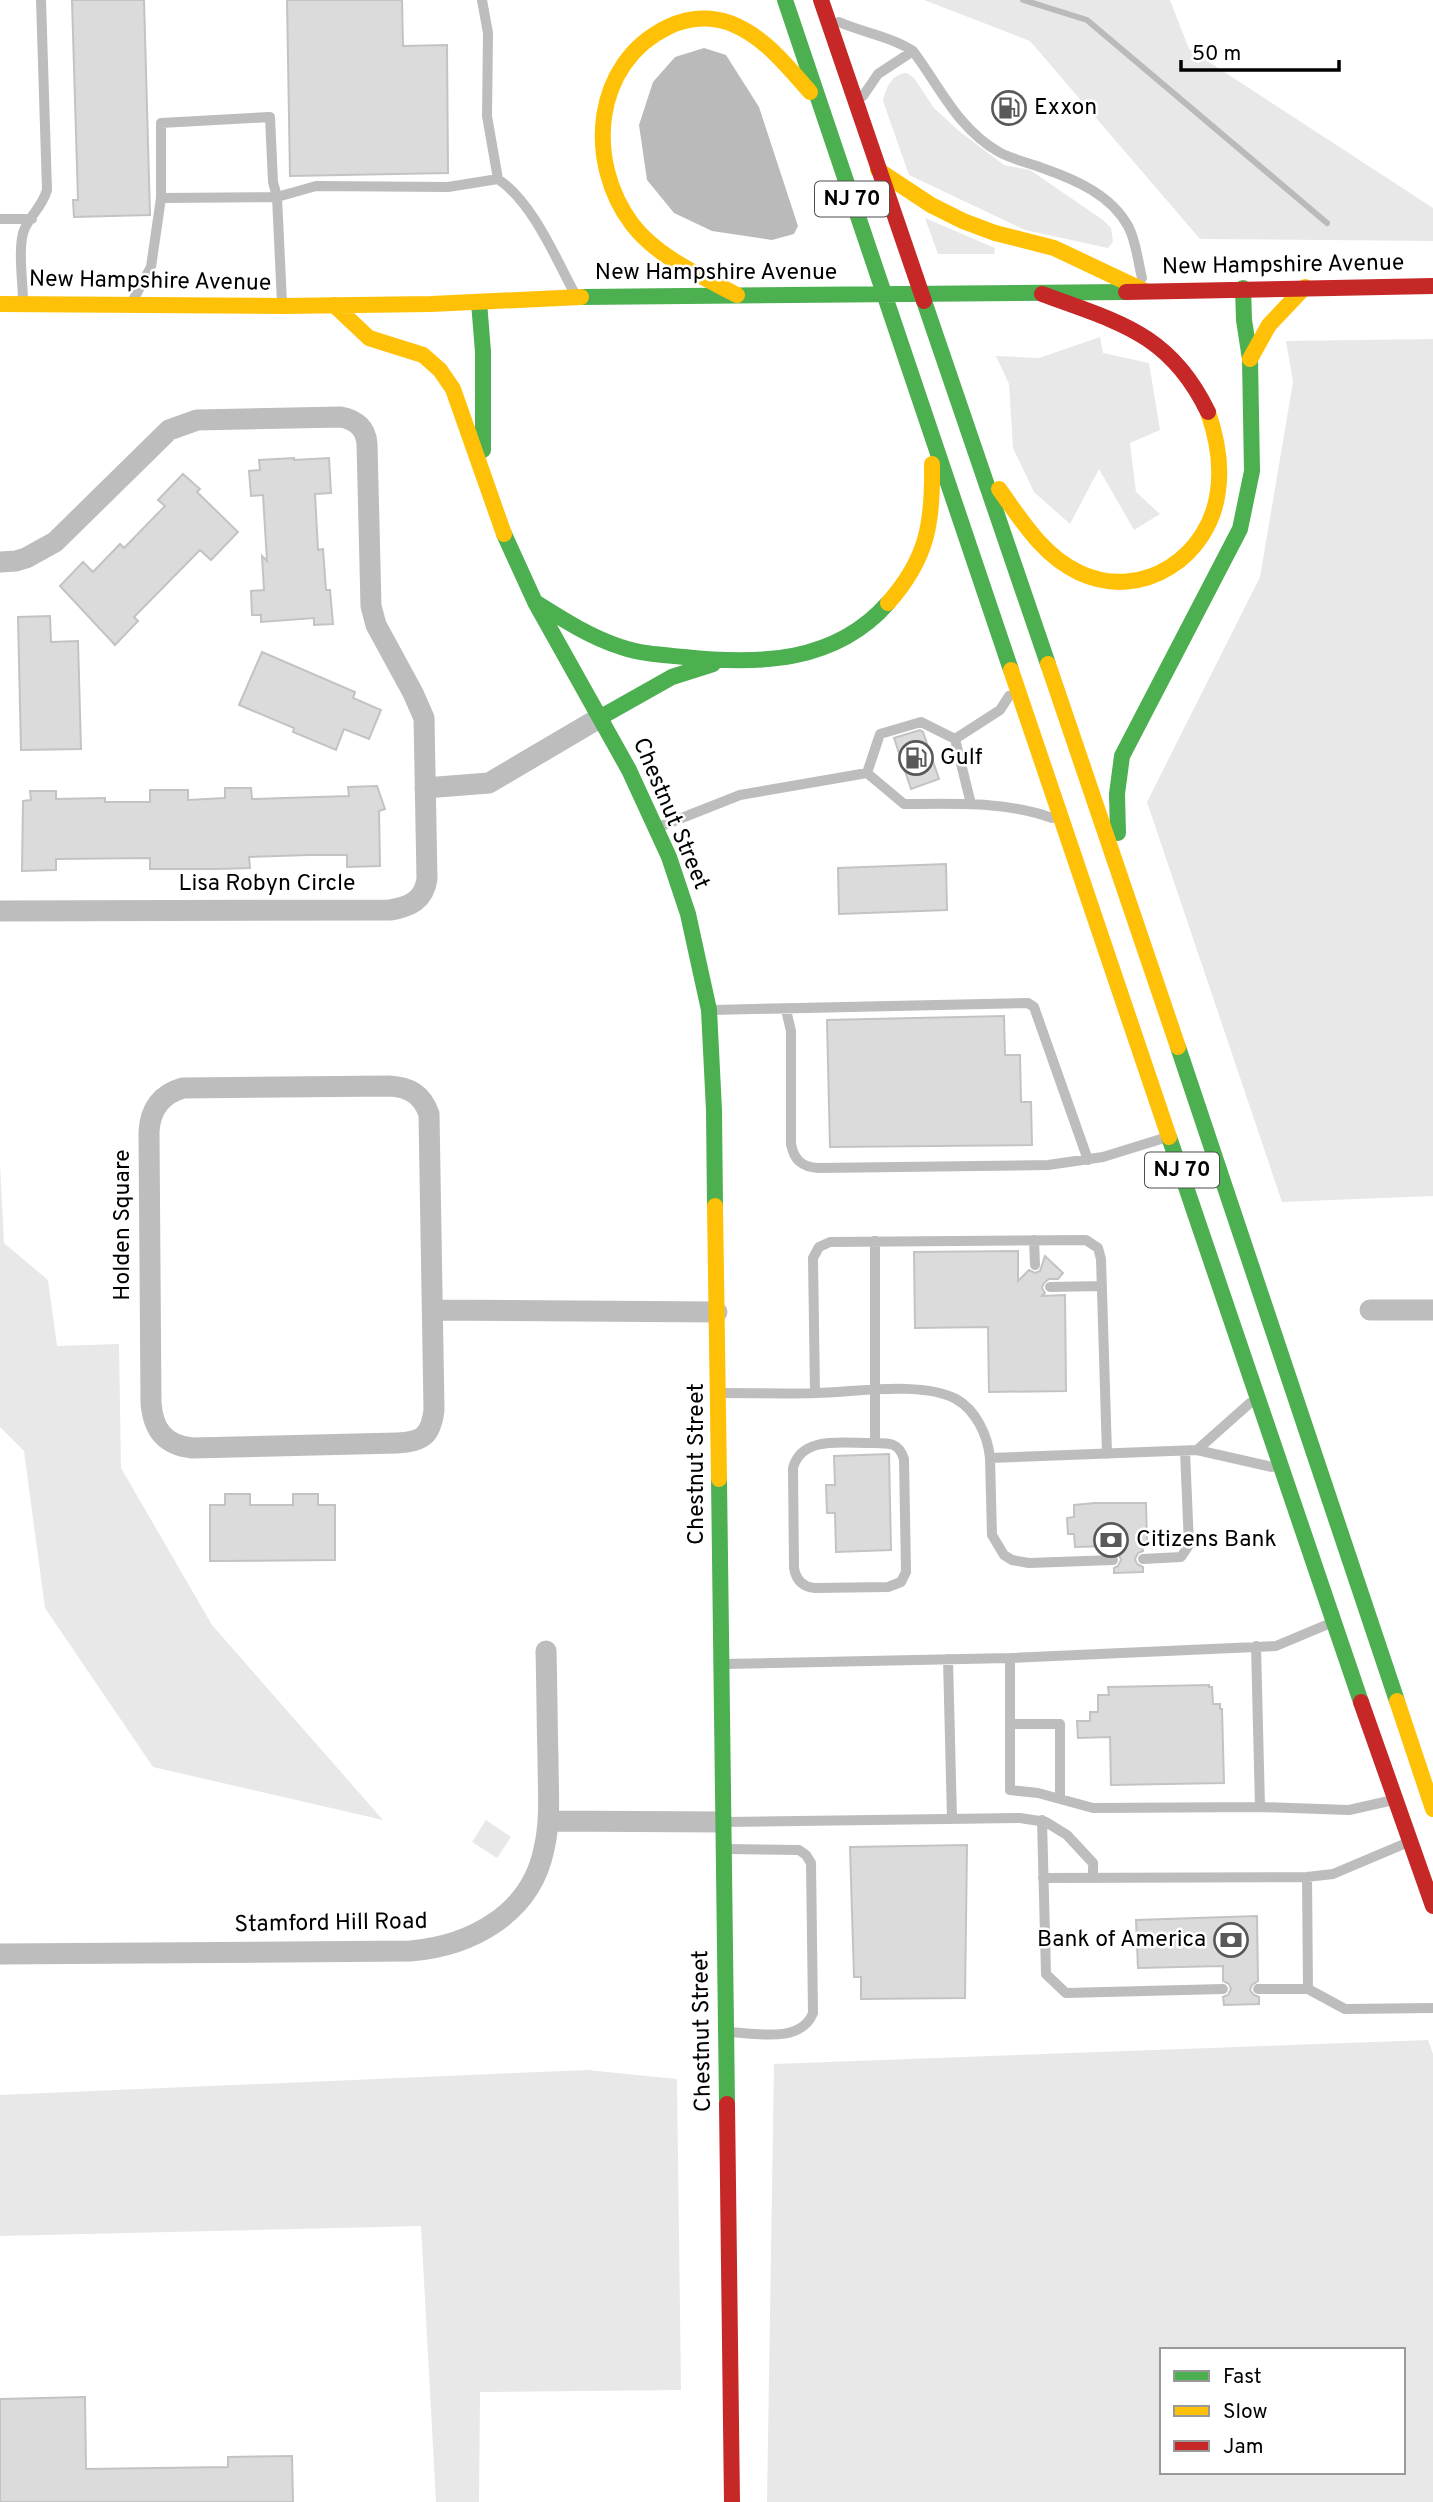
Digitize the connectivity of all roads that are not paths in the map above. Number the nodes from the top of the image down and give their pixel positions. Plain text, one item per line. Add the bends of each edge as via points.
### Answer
1 (41, 0) edge
2 (481, 0) edge
3 (785, 0) edge
4 (821, 0) edge
5 (827, 17) junction
6 (913, 51) junction
7 (820, 103) junction
8 (857, 108) junction
9 (878, 170) junction
10 (498, 179) junction
11 (277, 197) junction
12 (161, 198) junction
13 (0, 219) edge
14 (32, 219) junction
15 (1433, 286) edge
16 (1305, 287) junction
17 (1243, 288) junction
18 (1145, 291) junction
19 (884, 294) junction
20 (921, 294) junction
21 (1042, 294) junction
22 (737, 295) junction
23 (576, 296) junction
24 (480, 302) junction
25 (0, 303) edge
26 (23, 303) junction
27 (131, 305) junction
28 (334, 305) junction
29 (282, 306) junction
30 (1251, 359) junction
31 (932, 434) junction
32 (975, 453) junction
33 (483, 475) junction
34 (0, 562) edge
35 (535, 602) junction
36 (722, 661) junction
37 (1017, 683) junction
38 (601, 717) junction
39 (955, 738) junction
40 (867, 773) junction
41 (425, 788) junction
42 (971, 804) junction
43 (1064, 822) junction
44 (656, 828) junction
45 (1121, 877) junction
46 (0, 911) edge
47 (709, 1010) junction
48 (786, 1010) junction
49 (1170, 1136) junction
50 (1088, 1160) junction
51 (1034, 1240) junction
52 (875, 1241) junction
53 (1035, 1265) dead end
54 (1102, 1286) junction
55 (1051, 1287) dead end
56 (433, 1310) junction
57 (1370, 1310) dead end
58 (1433, 1310) edge
59 (717, 1312) junction
60 (876, 1390) junction
61 (719, 1393) junction
62 (815, 1393) junction
63 (1257, 1396) junction
64 (875, 1443) junction
65 (1191, 1450) junction
66 (1107, 1454) junction
67 (990, 1458) junction
68 (1282, 1470) junction
69 (1143, 1559) dead end
70 (1114, 1560) dead end
71 (1333, 1622) junction
72 (1256, 1646) junction
73 (546, 1651) dead end
74 (948, 1658) junction
75 (1010, 1658) junction
76 (720, 1664) junction
77 (1010, 1724) junction
78 (1060, 1799) junction
79 (1431, 1799) edge
80 (1396, 1800) junction
81 (1260, 1807) junction
82 (952, 1819) junction
83 (1042, 1820) junction
84 (549, 1821) junction
85 (722, 1822) junction
86 (1410, 1842) junction
87 (723, 1849) junction
88 (1093, 1877) junction
89 (1307, 1877) junction
90 (1043, 1878) junction
91 (1433, 1906) edge
92 (0, 1954) edge
93 (1223, 1989) dead end
94 (1258, 1989) dead end
95 (1308, 1989) junction
96 (1433, 2008) edge
97 (726, 2032) junction
98 (732, 2502) edge

1 - 14 lane via 47,190
2 - 10 lane via 488,33 487,116
3 - 7 main road, NJ 70
4 - 5 main road, NJ 70
5 - 6 lane via 866,34 895,40
5 - 8 main road, NJ 70
6 - 8 lane via 878,74
6 - 18 lane via 942,98 968,128 1000,153 1089,188 1112,206 1128,226
7 - 19 main road, NJ 70
7 - 22 main road via 778,56 747,32 732,23 709,19 691,19 650,34 621,64 611,83 603,111 606,170 629,222 670,258
8 - 9 main road, NJ 70
9 - 18 main road via 963,220 1054,248
9 - 20 main road, NJ 70
10 - 11 lane via 449,187 316,186
10 - 23 lane via 520,200
11 - 12 lane
11 - 12 lane via 270,117 161,123
11 - 29 lane
12 - 27 lane via 151,270
13 - 14 lane
14 - 26 lane via 23,230 21,245
15 - 16 main road, New Hampshire Avenue
16 - 17 main road, New Hampshire Avenue
16 - 30 main road via 1269,325
17 - 18 main road, New Hampshire Avenue
17 - 30 main road
18 - 21 main road, New Hampshire Avenue
19 - 20 main road, New Hampshire Avenue
19 - 22 main road, New Hampshire Avenue
19 - 31 main road, NJ 70
20 - 21 main road, New Hampshire Avenue
20 - 32 main road, NJ 70
21 - 32 main road via 1155,342 1190,380 1214,431 1219,463 1214,513 1195,546 1162,575 1133,582 1102,582 1072,569 1041,545
22 - 23 main road, New Hampshire Avenue
23 - 24 main road, New Hampshire Avenue
24 - 28 main road, New Hampshire Avenue
24 - 33 main road, Chestnut Street
25 - 26 main road, New Hampshire Avenue
26 - 27 main road, New Hampshire Avenue
27 - 29 main road, New Hampshire Avenue
28 - 29 main road, New Hampshire Avenue
28 - 33 main road, Chestnut Street via 369,338 424,355 440,370 453,389
30 - 45 main road via 1249,496 1240,529 1122,757 1115,799
31 - 36 main road via 931,515 923,548 878,616 816,652 784,659
31 - 37 main road, NJ 70
32 - 45 main road, NJ 70
33 - 35 main road, Chestnut Street
34 - 41 street, Lisa Robyn Circle via 26,558 55,542 169,430 197,420 341,417 353,421 366,436 371,606 376,625 424,718
35 - 36 main road via 583,631 633,650
35 - 38 main road, Chestnut Street
36 - 38 main road via 671,677
37 - 39 lane via 1000,710
37 - 43 main road, NJ 70
38 - 41 street via 489,783
38 - 44 main road, Chestnut Street
39 - 40 lane via 921,722 880,734
39 - 42 lane
40 - 42 lane via 904,804
40 - 44 lane via 740,795
41 - 46 street, Lisa Robyn Circle via 427,879 422,894 409,906 376,910
42 - 43 lane via 1033,811
43 - 49 main road, NJ 70
44 - 47 main road, Chestnut Street via 688,914
45 - 79 main road, NJ 70
47 - 48 lane
47 - 59 main road, Chestnut Street
48 - 50 lane via 1028,1003 1034,1007
48 - 50 lane via 792,1031 791,1144 804,1166 1048,1165
49 - 50 lane
49 - 63 main road, NJ 70
51 - 52 lane
51 - 53 lane
51 - 54 lane via 1091,1241 1100,1253
52 - 60 lane
52 - 62 lane via 830,1241 814,1254
54 - 55 lane
54 - 66 lane
56 - 56 street, Holden Square via 429,1114 414,1091 389,1086 183,1088 158,1102 149,1132 151,1403 157,1429 168,1441 192,1448 397,1443 420,1438 430,1430 434,1410
56 - 59 street
57 - 58 street
59 - 61 main road, Chestnut Street
60 - 62 lane
60 - 64 lane
60 - 67 lane via 923,1390 957,1400 979,1424 989,1442
61 - 62 lane
61 - 76 main road, Chestnut Street
63 - 65 lane
63 - 68 main road, NJ 70
64 - 64 lane via 895,1445 904,1459 905,1577 888,1587 805,1586 794,1568 793,1468 797,1458 816,1444
65 - 66 lane
65 - 68 lane
65 - 69 lane via 1189,1545 1181,1556
66 - 67 lane
67 - 70 lane via 992,1535 1004,1555 1029,1563
68 - 71 main road, NJ 70
71 - 72 lane via 1276,1646
71 - 80 main road, NJ 70
72 - 75 lane
72 - 81 lane
73 - 84 street, Stamford Hill Road
74 - 75 lane
74 - 76 lane
74 - 82 lane
75 - 77 lane
76 - 85 main road, Chestnut Street
77 - 78 lane via 1010,1790
77 - 78 lane via 1060,1724
78 - 81 lane via 1093,1808
80 - 81 lane via 1349,1810
80 - 86 main road, NJ 70
82 - 83 lane
82 - 85 lane
83 - 88 lane via 1067,1835 1093,1863
83 - 90 lane
84 - 85 street
84 - 92 street, Stamford Hill Road via 544,1852 519,1901 482,1932 448,1946 410,1951
85 - 87 main road, Chestnut Street
86 - 89 lane via 1333,1874
86 - 91 main road, NJ 70
87 - 97 main road, Chestnut Street
87 - 97 lane via 799,1850 811,1863 813,2013 809,2024 784,2034
88 - 89 lane
88 - 90 lane
89 - 95 lane
90 - 93 lane via 1046,1974 1066,1993
94 - 95 lane
95 - 96 lane via 1345,2009
97 - 98 main road, Chestnut Street

